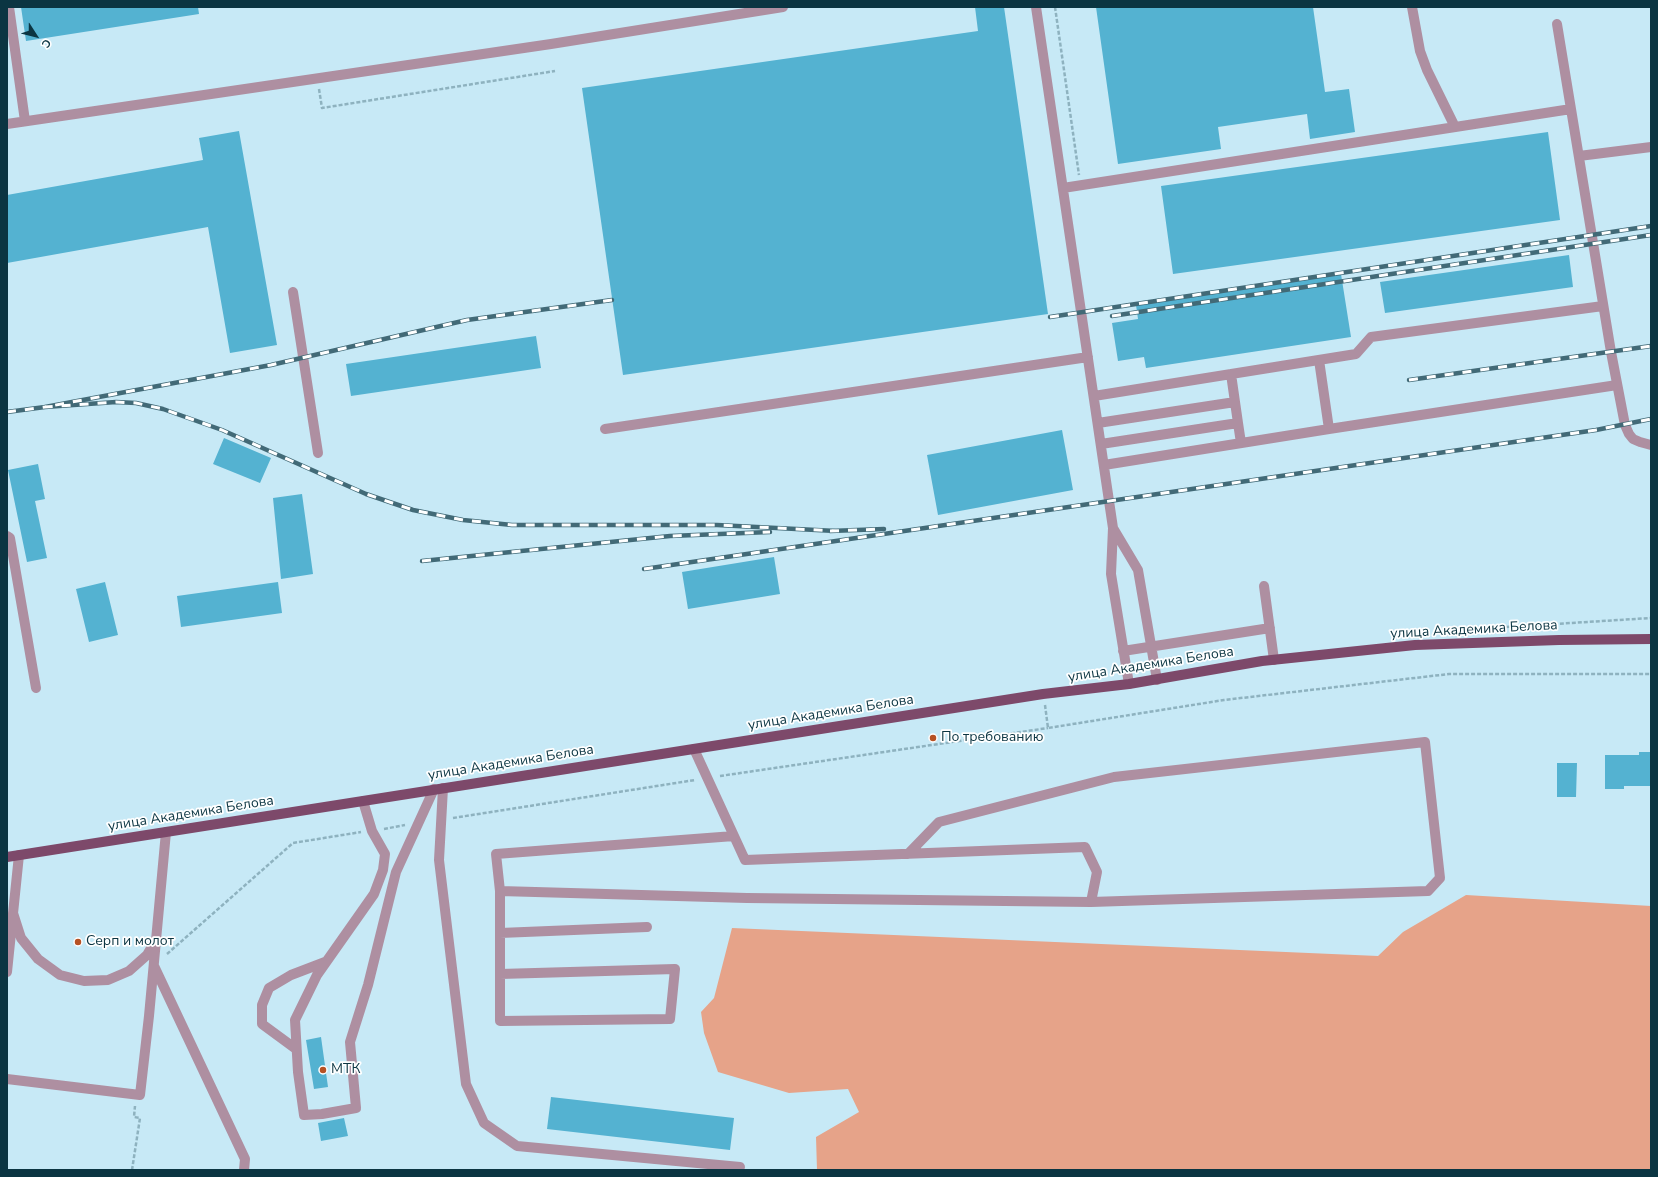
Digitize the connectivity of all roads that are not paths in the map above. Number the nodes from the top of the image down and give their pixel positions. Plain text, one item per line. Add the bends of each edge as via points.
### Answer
1 (9, 7) edge
2 (783, 7) edge
3 (1036, 7) edge
4 (1412, 7) edge
5 (1557, 24) dead end
6 (1571, 109) junction
7 (25, 121) junction
8 (7, 124) edge
9 (1455, 127) junction
10 (1651, 147) edge
11 (1579, 156) junction
12 (1063, 188) junction
13 (293, 292) dead end
14 (1603, 306) junction
15 (1088, 358) junction
16 (1319, 360) junction
17 (1231, 374) junction
18 (1617, 385) junction
19 (1094, 396) junction
20 (1235, 402) junction
21 (1098, 423) junction
22 (1238, 423) junction
23 (605, 429) dead end
24 (1329, 429) junction
25 (1241, 443) junction
26 (1101, 444) junction
27 (1651, 445) edge
28 (318, 453) dead end
29 (1104, 465) junction
30 (1113, 528) junction
31 (7, 536) edge
32 (1264, 586) dead end
33 (1270, 628) junction
34 (1651, 639) edge
35 (1151, 646) junction
36 (1123, 651) junction
37 (1274, 660) junction
38 (1157, 680) junction
39 (1129, 684) junction
40 (36, 688) dead end
41 (694, 749) junction
42 (438, 789) junction
43 (363, 801) junction
44 (166, 832) junction
45 (734, 836) junction
46 (908, 854) junction
47 (19, 855) junction
48 (7, 857) edge
49 (500, 891) junction
50 (1091, 902) junction
51 (13, 913) junction
52 (647, 927) dead end
53 (500, 933) junction
54 (156, 940) junction
55 (325, 962) junction
56 (154, 966) junction
57 (7, 972) edge
58 (500, 974) junction
59 (296, 1049) junction
60 (7, 1079) edge
61 (740, 1166) dead end
62 (244, 1170) edge

1 - 7 lane
2 - 7 lane
3 - 12 lane
4 - 9 lane via 1420,51
5 - 6 lane
6 - 9 lane
6 - 11 lane
7 - 8 lane
9 - 12 lane
10 - 11 lane
11 - 14 lane
12 - 15 lane
13 - 28 lane
14 - 16 lane via 1371,337 1356,354
14 - 18 lane
15 - 19 lane
15 - 23 lane
16 - 17 lane
16 - 24 lane
17 - 19 lane
17 - 20 lane
18 - 24 lane
18 - 27 lane via 1628,434 1640,442
19 - 21 lane
20 - 21 lane
20 - 22 lane
21 - 26 lane
22 - 25 lane
22 - 26 lane
24 - 25 lane
25 - 29 lane
26 - 29 lane
29 - 30 lane
30 - 35 lane via 1138,570
30 - 36 lane via 1111,574
31 - 40 lane via 10,538
32 - 33 lane
33 - 35 lane
33 - 37 lane
34 - 37 main road, улица Академика Белова via 1415,645
35 - 36 lane
35 - 38 lane
36 - 39 lane
37 - 38 main road, улица Академика Белова
38 - 39 main road, улица Академика Белова
39 - 41 main road, улица Академика Белова via 1043,694
41 - 42 main road, улица Академика Белова
41 - 45 lane
42 - 43 main road, улица Академика Белова
42 - 59 lane via 396,872 368,986 350,1042 356,1108 304,1115
42 - 61 lane via 442,819 439,860 466,1084 484,1123 517,1146
43 - 44 main road, улица Академика Белова
43 - 55 lane via 372,830 384,854 384,870 374,894
44 - 47 main road, улица Академика Белова
44 - 54 lane
45 - 46 lane via 745,860
45 - 49 lane via 496,854
46 - 50 lane via 1085,847 1097,872
46 - 50 lane via 940,822 1114,777 1425,742 1440,878 1428,891
47 - 48 main road, улица Академика Белова
47 - 51 lane
49 - 50 lane via 748,898
49 - 53 lane
51 - 54 lane via 21,938 38,959 60,975 84,981 108,980 129,972 147,955
51 - 57 lane
52 - 53 lane
53 - 58 lane
54 - 56 lane
55 - 59 lane via 295,1020
55 - 59 lane via 269,988 262,1005 262,1024
56 - 60 lane via 140,1095
56 - 62 lane via 245,1159
58 - 58 lane via 500,1021 670,1019 674,969

